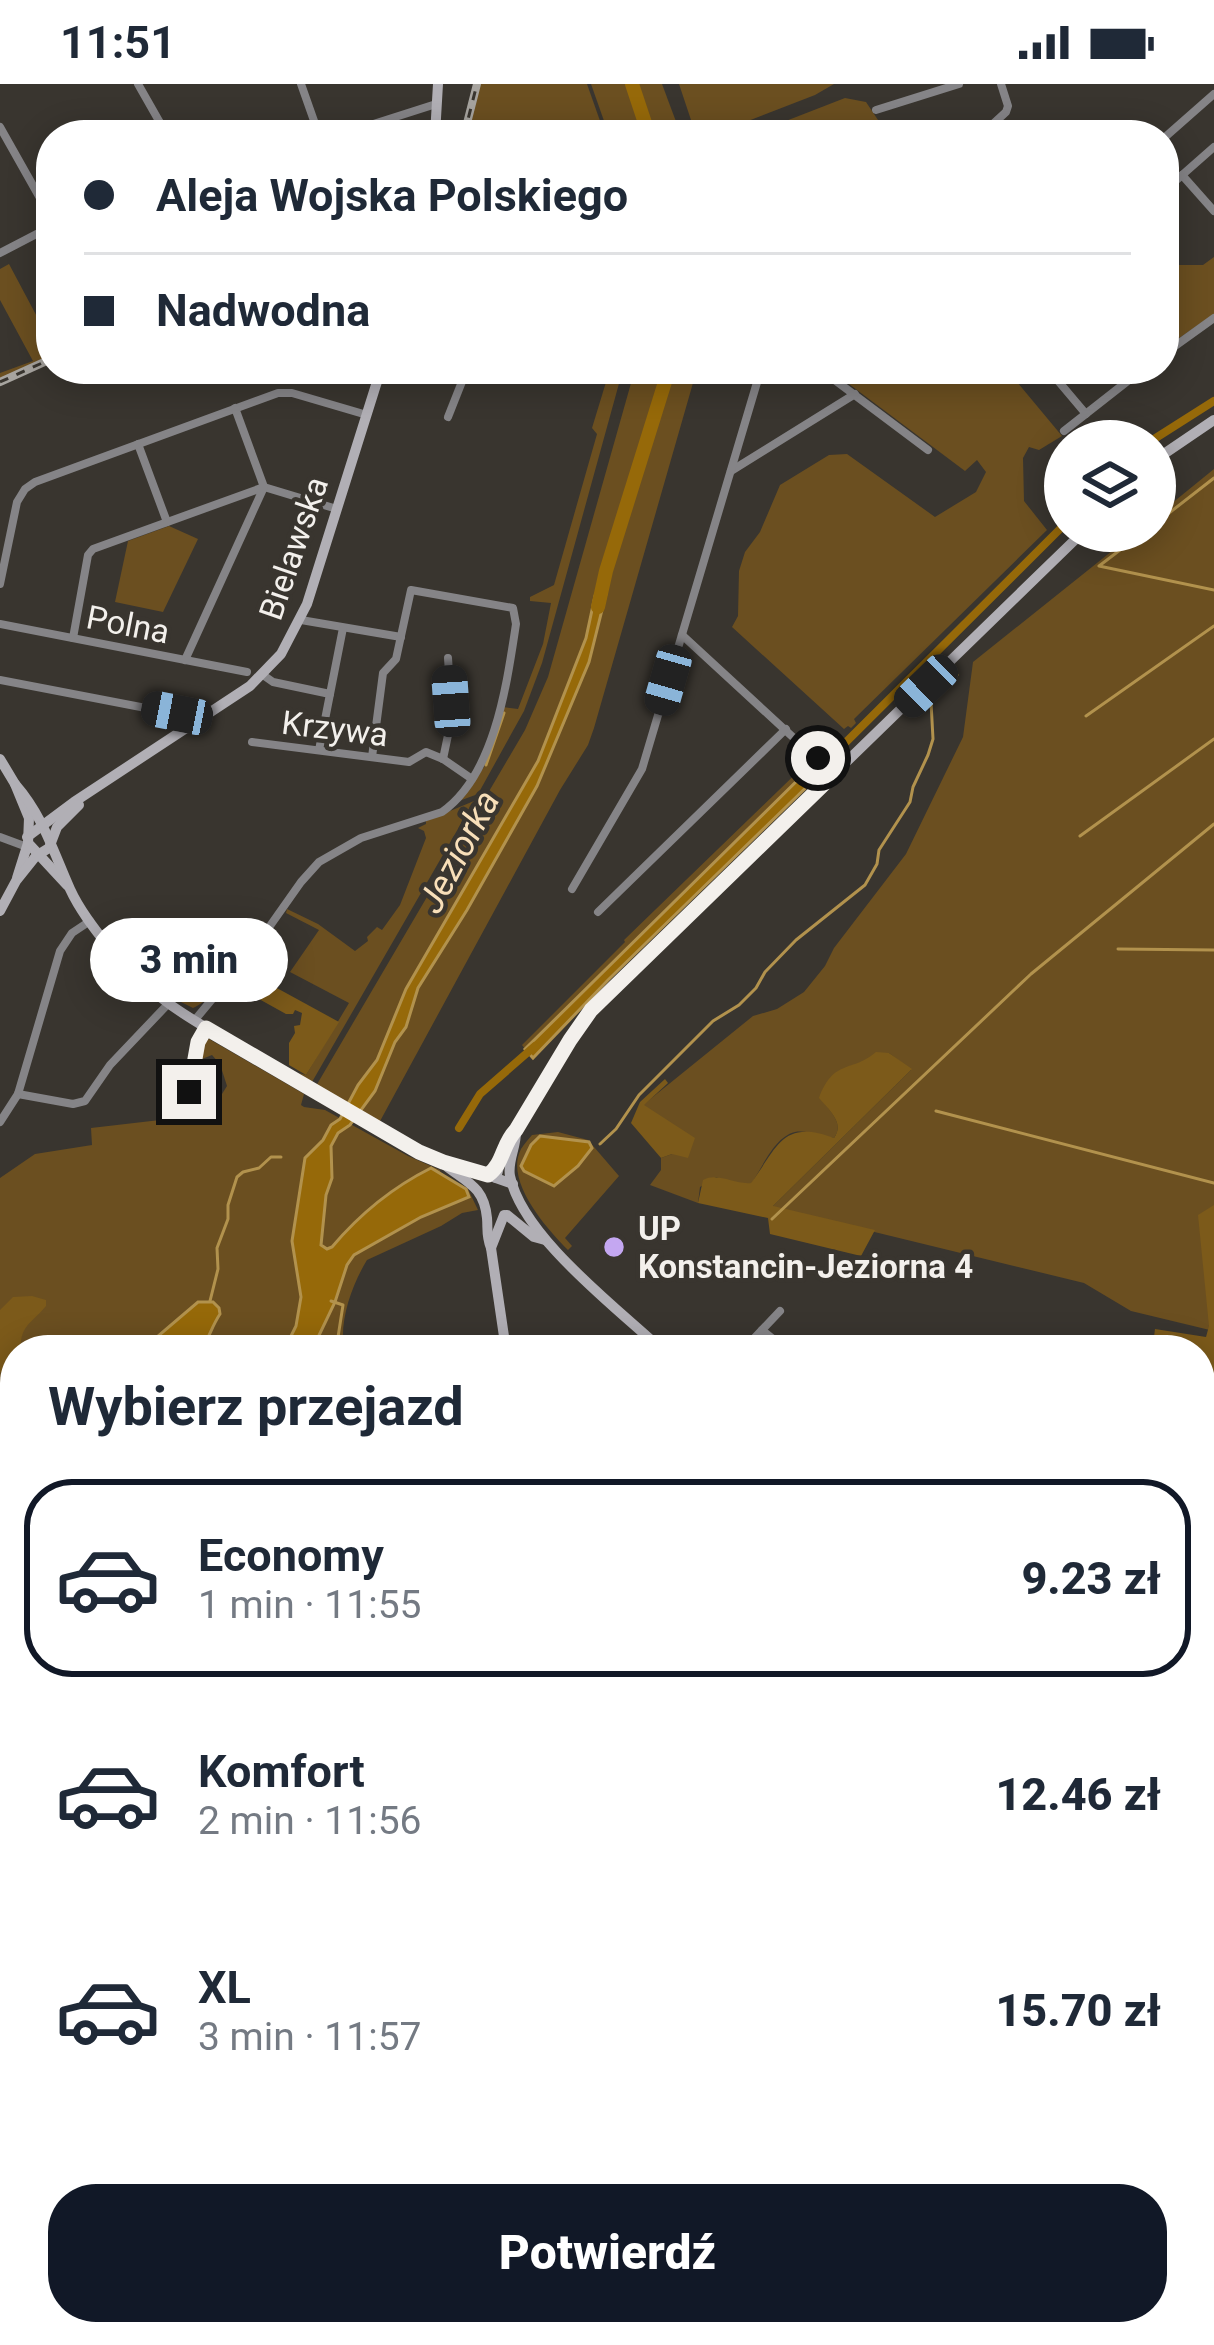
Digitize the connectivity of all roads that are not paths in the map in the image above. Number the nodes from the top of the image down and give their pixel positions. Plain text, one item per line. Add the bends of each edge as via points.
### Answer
1 (138, 84) edge
2 (302, 84) edge
3 (438, 84) edge
4 (959, 84) edge
5 (1001, 84) edge
6 (1214, 94) edge
7 (438, 103) junction
8 (876, 110) dead end
9 (159, 120) edge
10 (314, 120) edge
11 (385, 120) edge
12 (436, 120) edge
13 (997, 120) edge
14 (1179, 125) edge
15 (0, 127) edge
16 (1214, 147) edge
17 (1182, 176) junction
18 (1179, 178) edge
19 (36, 191) edge
20 (1214, 211) edge
21 (36, 234) edge
22 (0, 253) edge
23 (1214, 318) edge
24 (1179, 342) edge
25 (376, 384) edge
26 (461, 384) edge
27 (756, 384) edge
28 (841, 384) edge
29 (1061, 384) edge
30 (1119, 384) edge
31 (855, 394) junction
32 (236, 408) junction
33 (1086, 414) junction
34 (367, 415) junction
35 (448, 417) dead end
36 (1078, 420) edge
37 (1214, 420) edge
38 (138, 444) junction
39 (1176, 446) edge
40 (928, 450) dead end
41 (730, 472) junction
42 (264, 488) junction
43 (337, 509) junction
44 (167, 522) junction
45 (1062, 552) edge
46 (0, 584) edge
47 (301, 620) junction
48 (0, 624) edge
49 (343, 628) junction
50 (682, 635) junction
51 (401, 637) junction
52 (73, 638) junction
53 (448, 658) dead end
54 (185, 660) junction
55 (247, 672) dead end
56 (263, 675) junction
57 (0, 680) edge
58 (330, 694) junction
59 (191, 725) junction
60 (786, 730) junction
61 (252, 742) dead end
62 (319, 751) junction
63 (372, 757) junction
64 (0, 759) edge
65 (443, 759) junction
66 (831, 772) junction
67 (472, 779) junction
68 (15, 784) junction
69 (89, 794) junction
70 (44, 825) junction
71 (0, 837) edge
72 (27, 842) junction
73 (52, 842) junction
74 (39, 854) junction
75 (16, 881) junction
76 (69, 887) junction
77 (572, 890) dead end
78 (0, 911) edge
79 (598, 912) dead end
80 (90, 921) junction
81 (167, 1004) junction
82 (200, 1024) junction
83 (189, 1092) dead end
84 (18, 1094) junction
85 (0, 1122) edge
86 (516, 1130) junction
87 (443, 1162) junction
88 (492, 1176) junction
89 (513, 1184) junction
90 (517, 1199) junction
91 (482, 1201) junction
92 (505, 1215) junction
93 (545, 1240) junction
94 (491, 1248) junction
95 (780, 1311) dead end
96 (762, 1330) junction
97 (504, 1335) edge
98 (646, 1335) edge
99 (757, 1335) edge
100 (768, 1335) edge

1 - 9 street
2 - 10 street
3 - 7 street
4 - 8 street
5 - 13 street via 1008,106
6 - 14 street
7 - 11 street
7 - 12 street
15 - 19 street
16 - 17 street
17 - 18 street
17 - 20 street
21 - 22 street
23 - 24 street
25 - 34 street, Bielawska
26 - 35 street
27 - 41 street
28 - 31 street
29 - 33 street
30 - 33 street
31 - 40 street
31 - 41 street
32 - 34 street via 287,392
32 - 38 street
32 - 42 street
33 - 36 street
34 - 43 street, Bielawska
37 - 39 street
38 - 44 street
38 - 46 street via 25,489
41 - 50 street
42 - 43 street
42 - 44 street
42 - 54 street
43 - 47 street, Bielawska
44 - 52 street via 89,552
45 - 66 street
47 - 49 street
47 - 56 street, Bielawska
48 - 52 street, Polna
49 - 51 street
49 - 58 street
50 - 60 street
50 - 77 street via 642,769
51 - 63 street via 382,673
51 - 67 street via 410,590 513,608 496,723
52 - 54 street, Polna
53 - 65 street via 452,716
54 - 55 street, Polna
56 - 58 street
56 - 59 street, Bielawska
57 - 59 street via 177,713
58 - 62 street
59 - 69 street, Bielawska
60 - 66 street
60 - 79 street
61 - 62 street, Krzywa
62 - 63 street, Krzywa
63 - 65 street, Krzywa via 412,762 426,752
64 - 68 street
65 - 67 street
66 - 86 street via 591,1010
67 - 82 street via 442,812 361,838 319,862
68 - 70 street
68 - 72 street via 29,821
69 - 70 street, Bielawska
69 - 73 street, Bielawska
70 - 72 street, Bielawska
70 - 73 street
71 - 72 street
72 - 74 street
72 - 75 street
73 - 74 street, Bielawska
73 - 76 street
74 - 75 street, Bielawska
74 - 76 street
75 - 78 street
76 - 80 street
80 - 81 street
80 - 84 street via 60,951
81 - 82 street
81 - 84 street via 85,1101
82 - 83 street
82 - 87 street
84 - 85 street
86 - 88 street
86 - 89 street
87 - 88 street
87 - 91 street via 474,1184
88 - 89 street
88 - 91 street
89 - 90 street
90 - 92 street
90 - 93 street
91 - 92 street
91 - 94 street
92 - 93 street
92 - 94 street
93 - 98 street
94 - 97 street
95 - 96 street
96 - 99 street
96 - 100 street

